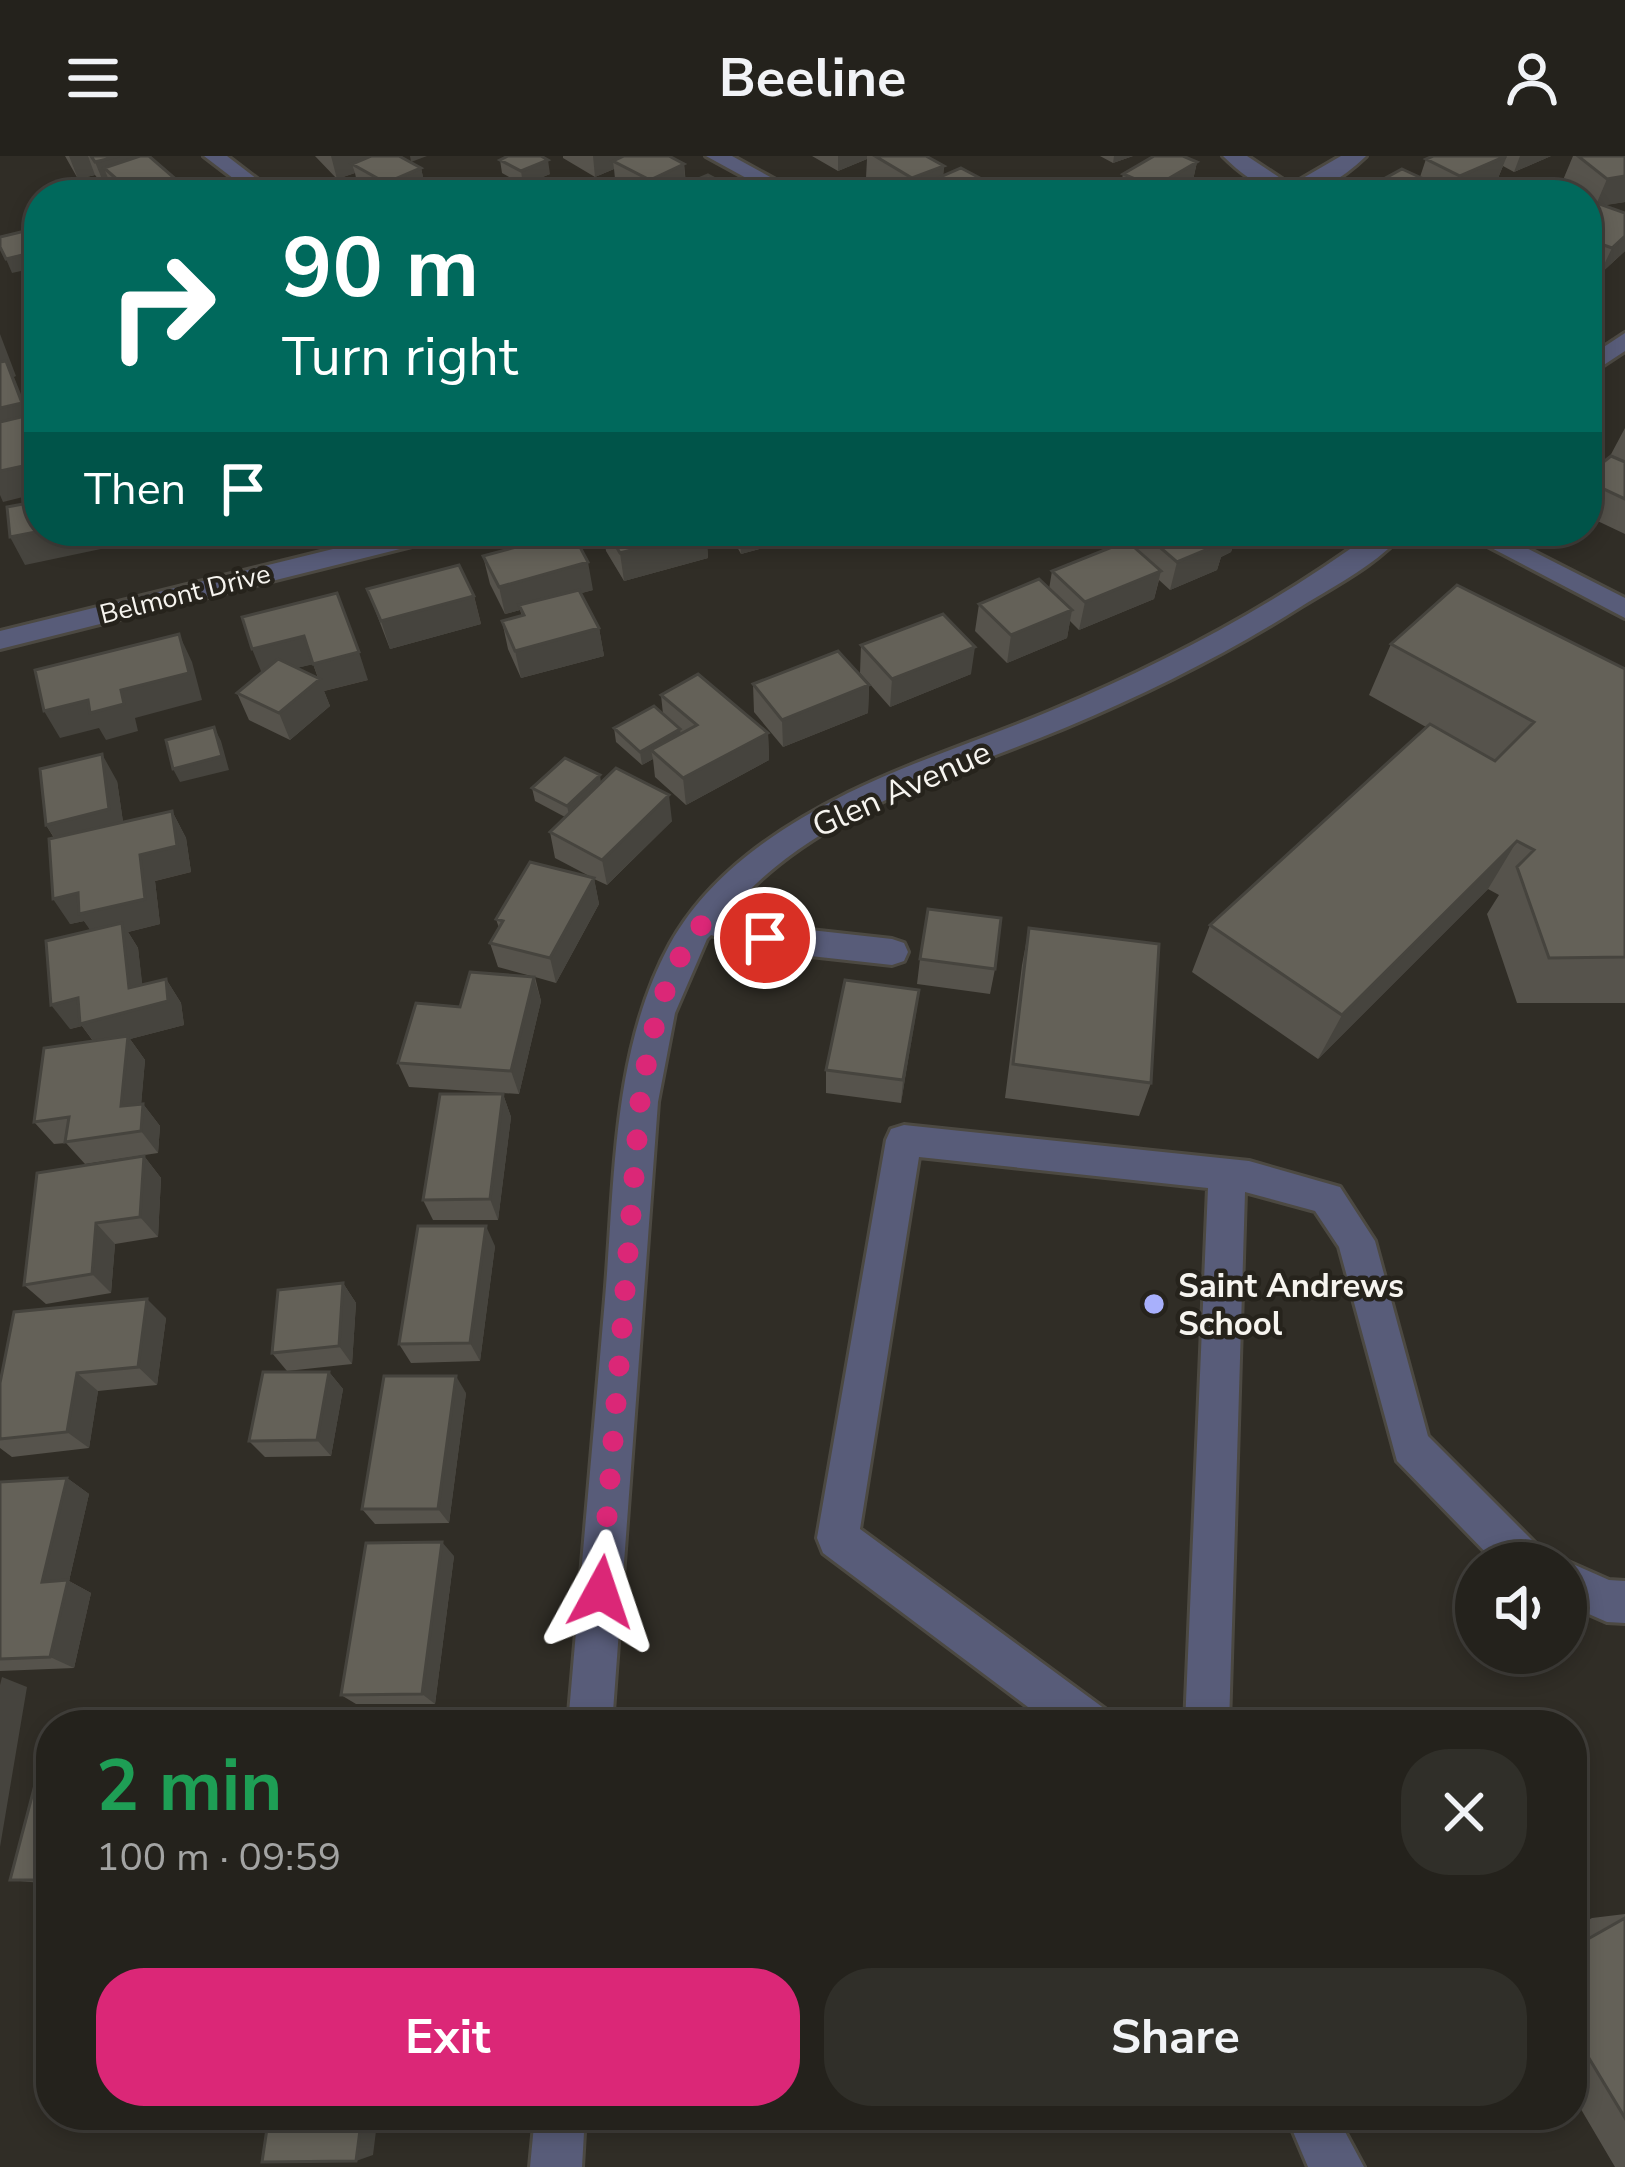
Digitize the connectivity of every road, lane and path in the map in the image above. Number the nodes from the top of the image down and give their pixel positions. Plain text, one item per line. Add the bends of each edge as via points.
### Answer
1 (214, 156) edge
2 (716, 156) edge
3 (1233, 156) edge
4 (1356, 156) edge
5 (247, 180) edge
6 (763, 180) edge
7 (1268, 180) edge
8 (1315, 180) edge
9 (379, 546) edge
10 (1373, 546) edge
11 (1501, 546) edge
12 (1625, 609) edge
13 (0, 640) edge
14 (705, 921) junction
15 (892, 952) dead end
16 (1227, 1175) junction
17 (1504, 1542) edge
18 (1587, 1592) edge
19 (1625, 1602) edge
20 (591, 1710) edge
21 (1069, 1710) edge
22 (1208, 1710) edge
23 (559, 2130) edge
24 (1315, 2130) edge
25 (556, 2167) edge
26 (1338, 2167) edge

1 - 5 street
2 - 6 street
3 - 7 street
4 - 8 street
9 - 13 street, Belmont Drive
10 - 14 street, Glen Avenue via 1329,580 1167,672 812,824
11 - 12 street
14 - 15 street via 765,938
14 - 20 street, Glen Avenue via 671,978 650,1036 640,1102
16 - 17 street via 1327,1198 1356,1241 1411,1447
16 - 21 street via 904,1140 838,1538
16 - 22 street
18 - 19 street
23 - 25 street
24 - 26 street

